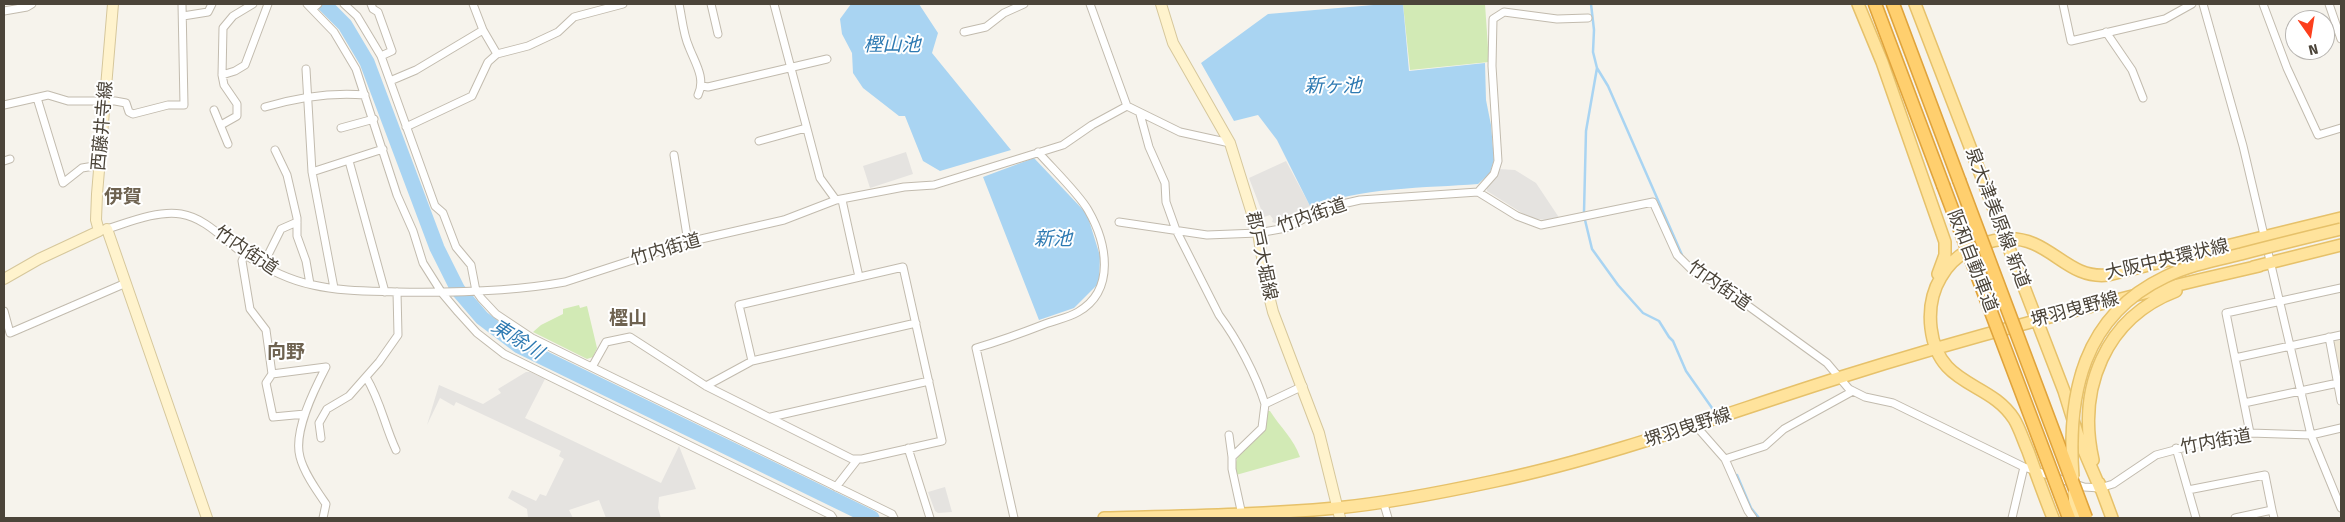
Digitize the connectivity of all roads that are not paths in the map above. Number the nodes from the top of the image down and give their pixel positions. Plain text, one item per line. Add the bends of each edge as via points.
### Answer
1 (32, 4) edge
2 (113, 4) edge
3 (182, 4) edge
4 (212, 4) edge
5 (253, 4) edge
6 (268, 4) edge
7 (344, 4) edge
8 (371, 4) edge
9 (473, 4) edge
10 (623, 4) edge
11 (679, 4) edge
12 (711, 4) edge
13 (774, 4) edge
14 (1024, 4) edge
15 (1090, 4) edge
16 (1161, 4) edge
17 (1858, 4) edge
18 (1866, 4) edge
19 (1875, 4) edge
20 (1893, 4) edge
21 (1902, 4) edge
22 (1915, 4) edge
23 (2062, 4) edge
24 (2192, 4) edge
25 (2203, 4) edge
26 (2263, 4) edge
27 (2329, 4) edge
28 (313, 6) edge
29 (4, 11) edge
30 (183, 16) junction
31 (1588, 18) dead end
32 (483, 30) junction
33 (964, 32) dead end
34 (2106, 32) junction
35 (718, 34) dead end
36 (2341, 35) edge
37 (497, 54) junction
38 (381, 56) junction
39 (827, 59) dead end
40 (1898, 67) junction
41 (306, 69) dead end
42 (790, 69) junction
43 (222, 75) junction
44 (390, 81) junction
45 (702, 86) junction
46 (698, 95) dead end
47 (307, 96) junction
48 (365, 96) junction
49 (37, 98) junction
50 (2143, 98) dead end
51 (105, 101) junction
52 (4, 105) edge
53 (1127, 106) junction
54 (264, 107) dead end
55 (214, 110) dead end
56 (1140, 114) junction
57 (374, 120) junction
58 (221, 125) junction
59 (406, 127) junction
60 (341, 128) dead end
61 (806, 128) junction
62 (2341, 128) edge
63 (759, 141) dead end
64 (1945, 141) junction
65 (1230, 143) junction
66 (228, 144) dead end
67 (275, 150) dead end
68 (383, 150) junction
69 (1038, 152) junction
70 (674, 155) dead end
71 (349, 160) junction
72 (100, 165) junction
73 (312, 172) junction
74 (1478, 192) junction
75 (839, 200) junction
76 (2341, 218) edge
77 (297, 222) junction
78 (1119, 222) dead end
79 (2341, 229) edge
80 (103, 230) junction
81 (1176, 230) junction
82 (1258, 233) junction
83 (2264, 237) junction
84 (2005, 239) junction
85 (688, 242) junction
86 (2341, 246) edge
87 (245, 254) junction
88 (2265, 264) junction
89 (263, 265) junction
90 (859, 276) junction
91 (4, 279) edge
92 (126, 283) junction
93 (310, 284) junction
94 (334, 288) junction
95 (2341, 288) edge
96 (474, 291) junction
97 (1935, 291) junction
98 (384, 292) junction
99 (397, 292) junction
100 (444, 293) junction
101 (2279, 302) junction
102 (4, 311) edge
103 (2036, 320) junction
104 (916, 323) junction
105 (2341, 335) edge
106 (2329, 337) junction
107 (2290, 345) junction
108 (1936, 349) junction
109 (2235, 358) junction
110 (752, 361) junction
111 (592, 367) junction
112 (272, 374) junction
113 (366, 377) junction
114 (1838, 378) junction
115 (929, 381) junction
116 (2339, 381) edge
117 (706, 386) junction
118 (1303, 386) junction
119 (1853, 391) junction
120 (2301, 391) junction
121 (2341, 401) edge
122 (2244, 403) junction
123 (1265, 404) junction
124 (305, 414) junction
125 (771, 417) junction
126 (1696, 426) junction
127 (2341, 428) edge
128 (2250, 434) junction
129 (1229, 435) dead end
130 (2311, 435) junction
131 (320, 438) dead end
132 (908, 448) junction
133 (2176, 448) junction
134 (396, 450) dead end
135 (1232, 457) junction
136 (1725, 459) junction
137 (857, 460) junction
138 (2030, 469) junction
139 (836, 487) junction
140 (2100, 488) junction
141 (2188, 490) junction
142 (1383, 501) junction
143 (2341, 508) edge
144 (2272, 510) junction
145 (1340, 513) edge
146 (1243, 516) edge
147 (894, 517) edge
148 (207, 518) edge
149 (323, 518) edge
150 (833, 518) edge
151 (930, 518) edge
152 (1014, 518) edge
153 (1104, 518) edge
154 (1388, 518) edge
155 (1753, 518) edge
156 (2012, 518) edge
157 (2053, 518) edge
158 (2069, 518) edge
159 (2076, 518) edge
160 (2086, 518) edge
161 (2112, 518) edge
162 (2196, 518) edge
163 (2235, 518) edge
164 (2274, 518) edge

1 - 29 street
2 - 51 main road, 西藤井寺線
3 - 30 street
4 - 30 street via 208,12
5 - 43 street via 233,16 223,28
6 - 43 street via 245,65
7 - 38 street via 357,16
8 - 38 street via 378,12 392,51
9 - 32 street
10 - 37 street via 574,17 558,32 528,46
11 - 45 street via 688,46 696,61
12 - 35 street
13 - 42 street
14 - 33 street via 1004,13 986,27
15 - 53 street
16 - 65 main road, 郡戸大堀線 via 1173,43
17 - 97 main road via 1882,62 1945,242 1945,255
18 - 40 highway
19 - 40 highway, 阪和自動車道
20 - 64 highway, 阪和自動車道
21 - 64 highway via 1932,91
22 - 84 main road, 泉大津美原線 新道
23 - 34 street via 2071,41
24 - 34 street via 2165,19
25 - 83 street via 2243,146
26 - 62 street via 2287,68 2318,135
27 - 36 street
28 - 48 street via 346,50
30 - 51 street via 184,105 168,105 133,114 126,103
31 - 74 street via 1557,19 1504,12 1494,19 1492,66 1498,160 1494,174
32 - 37 street
32 - 44 street via 416,70
34 - 50 street via 2132,70
37 - 59 street via 488,62 472,96
38 - 44 street
39 - 42 street
40 - 158 highway, 阪和自動車道, bridge
41 - 47 street
42 - 45 street
42 - 61 street
43 - 58 street via 224,85 237,104 237,116
44 - 59 street
45 - 46 street
47 - 48 street via 339,93
47 - 54 street
47 - 73 street
48 - 57 street
49 - 51 street via 48,95 68,101
49 - 52 street
49 - 72 street via 63,182 82,168
51 - 72 main road, 西藤井寺線
53 - 56 street
53 - 69 street, 竹内街道 via 1063,145
55 - 58 street
56 - 65 street via 1180,132
56 - 81 street via 1149,148 1165,183 1166,202
57 - 60 street
57 - 68 street
58 - 66 street
59 - 96 street via 435,206 443,213 456,247 471,265
61 - 63 street
61 - 75 street via 820,178
64 - 160 highway, 阪和自動車道, bridge
65 - 82 main road, 郡戸大堀線
67 - 77 street via 287,175
68 - 71 street
68 - 100 street via 423,263
69 - 75 street, 竹内街道 via 934,185 904,187
69 - 152 street via 1088,208 1104,252 1104,283 1078,312 976,348
70 - 85 street
71 - 73 street
71 - 98 street
72 - 80 main road, 西藤井寺線 via 96,220
73 - 94 street
74 - 82 street, 竹内街道 via 1360,200 1325,208 1286,228
74 - 114 street, 竹内街道 via 1517,216 1541,225 1653,202 1677,255 1694,272 1718,284 1827,363
75 - 85 street, 竹内街道 via 784,220
75 - 90 street
76 - 83 main road, 大阪中央環状線
77 - 89 street via 281,229
77 - 93 street via 297,236
78 - 81 street, 竹内街道
79 - 159 main road, 大阪中央環状線, bridge via 2176,272 2141,291 2114,315 2088,354 2074,400 2072,452
80 - 87 street, 竹内街道 via 180,213 198,218
80 - 91 main road
80 - 92 main road, 西藤井寺線
81 - 82 street, 竹内街道 via 1207,235
81 - 123 street
82 - 118 main road, 郡戸大堀線 via 1273,312
83 - 84 main road, 大阪中央環状線 via 2101,276 2075,269 2036,244
83 - 88 street
84 - 97 main road, 大阪中央環状線 via 1977,246 1958,257 1946,269
84 - 103 main road, 泉大津美原線 新道
85 - 96 street, 竹内街道 via 565,282
86 - 88 main road, 大阪中央環状線
87 - 89 street, 竹内街道
87 - 112 street via 242,262 250,309 266,330
88 - 101 street
88 - 103 main road, 堺羽曳野線
88 - 140 main road, 大阪中央環状線 via 2162,296 2138,312 2116,335 2097,369 2090,395 2089,437
89 - 93 street, 竹内街道 via 279,275
90 - 104 street via 903,267
90 - 110 street via 739,305
92 - 102 street via 10,333
92 - 148 main road, 西藤井寺線
93 - 94 street, 竹内街道
94 - 98 street, 竹内街道
95 - 101 street
96 - 100 street, 竹内街道
96 - 111 street via 510,324
97 - 108 main road, 大阪中央環状線 via 1930,322
98 - 99 street, 竹内街道
99 - 100 street, 竹内街道
99 - 113 street via 398,335
100 - 150 street via 477,333 504,354
101 - 107 street
101 - 109 street via 2226,314
103 - 108 main road, 堺羽曳野線
103 - 140 main road, 泉大津美原線 新道
104 - 110 street
104 - 115 street
105 - 106 street
106 - 107 street
106 - 116 street
107 - 109 street
107 - 120 street
108 - 114 main road, 堺羽曳野線
108 - 138 main road, 大阪中央環状線 via 1955,375 2009,412 2017,425
109 - 122 street
110 - 117 street
111 - 117 street via 606,342 630,337
111 - 139 street
112 - 124 street via 266,383 272,416
112 - 124 street via 326,367
113 - 131 street via 349,396 326,410 319,423
113 - 134 street via 378,397
114 - 119 street, 竹内街道
114 - 126 main road, 堺羽曳野線
115 - 125 street
115 - 132 street via 942,441
116 - 120 street
116 - 121 street
117 - 125 street
118 - 123 street
118 - 145 main road, 郡戸大堀線 via 1320,433
119 - 136 street via 1784,429 1764,446
119 - 138 street, 竹内街道 via 1893,403
120 - 122 street
120 - 130 street
122 - 128 street
123 - 135 street via 1262,428
124 - 149 street via 301,420 299,457 326,504
125 - 137 street
126 - 136 street
126 - 142 main road, 堺羽曳野線 via 1540,471
127 - 130 street, 竹内街道
128 - 130 street, 竹内街道
128 - 133 street, 竹内街道
129 - 135 street
130 - 143 street
132 - 137 street
132 - 151 street
133 - 140 street, 竹内街道 via 2143,462 2113,484
133 - 141 street
135 - 146 street
136 - 155 street
137 - 139 street
138 - 140 street, 竹内街道 via 2084,487
138 - 156 street
138 - 157 main road, 大阪中央環状線
139 - 147 street
140 - 161 main road, 大阪中央環状線
141 - 144 street via 2265,475
141 - 162 street
142 - 145 main road, 堺羽曳野線
142 - 154 street
144 - 163 street
144 - 164 street
145 - 146 main road, 堺羽曳野線
146 - 153 main road, 堺羽曳野線

